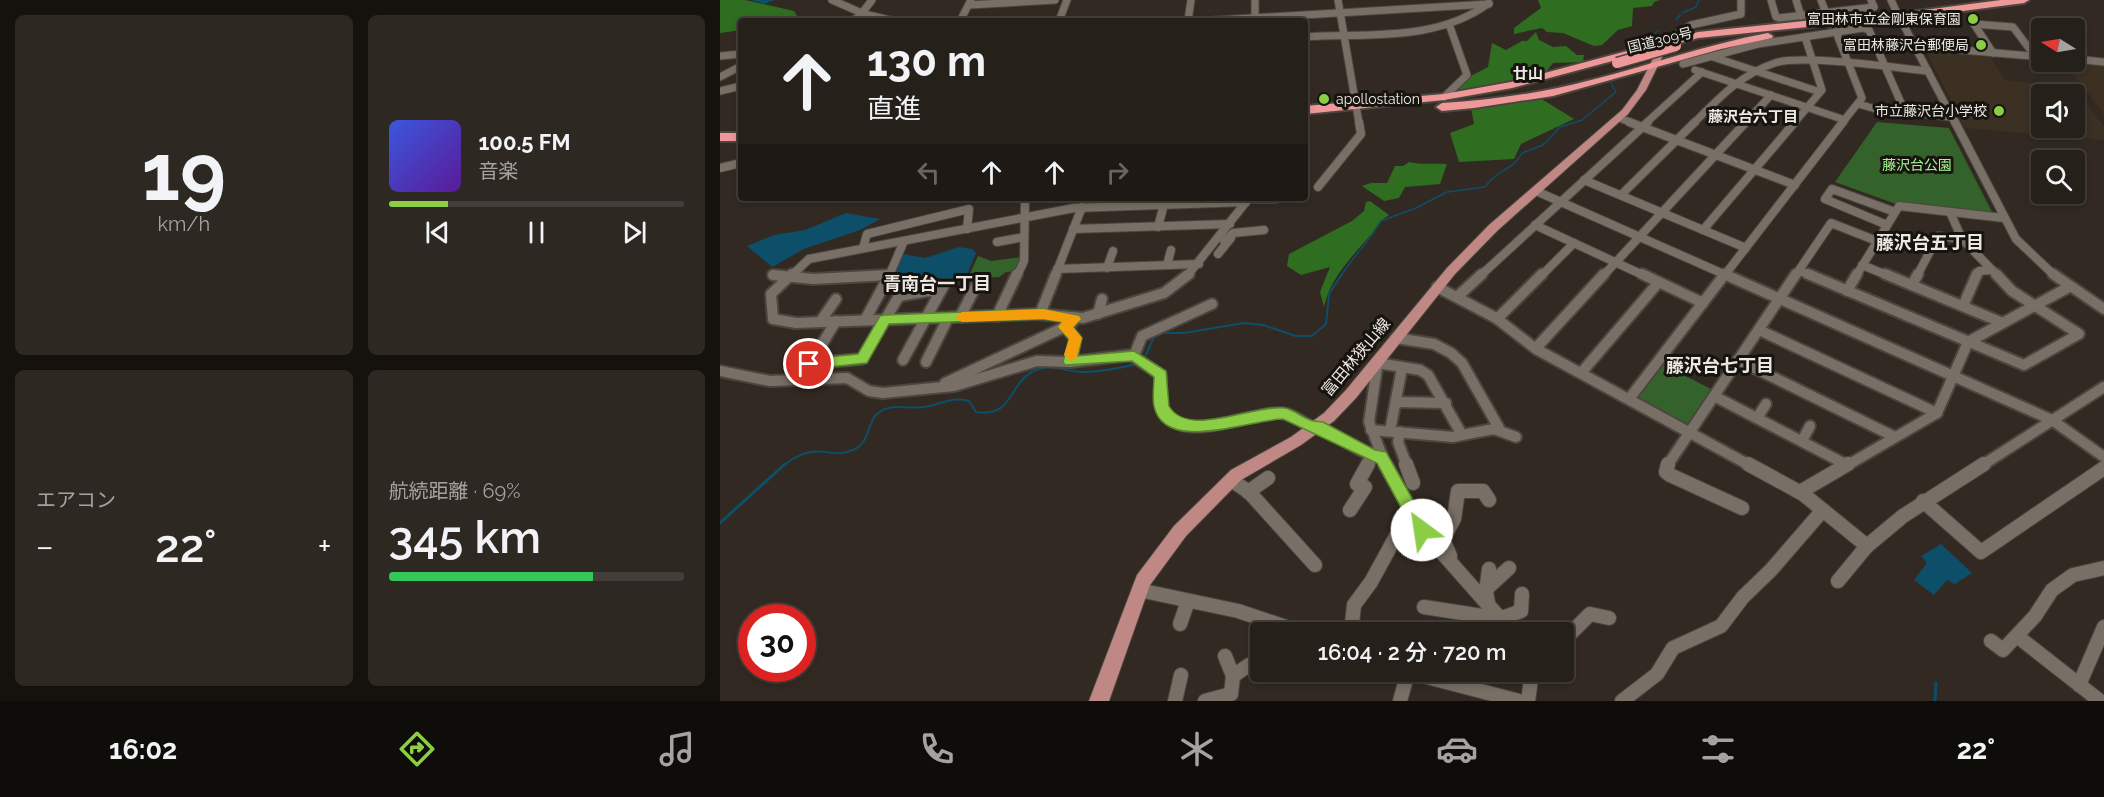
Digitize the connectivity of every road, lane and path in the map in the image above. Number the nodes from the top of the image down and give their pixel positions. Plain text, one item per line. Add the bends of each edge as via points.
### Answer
1 (832, 0) edge
2 (872, 0) edge
3 (1055, 0) edge
4 (1067, 0) edge
5 (1191, 0) edge
6 (1255, 0) edge
7 (1338, 0) edge
8 (1741, 0) edge
9 (1771, 0) edge
10 (1796, 0) edge
11 (1821, 0) edge
12 (1846, 0) edge
13 (1871, 0) edge
14 (1891, 0) edge
15 (2002, 0) edge
16 (2024, 0) edge
17 (970, 2) edge
18 (1490, 2) edge
19 (1850, 10) junction
20 (1339, 13) junction
21 (1826, 13) junction
22 (863, 14) junction
23 (1801, 16) junction
24 (856, 18) edge
25 (881, 18) edge
26 (962, 18) edge
27 (1060, 18) edge
28 (1188, 18) edge
29 (1255, 18) edge
30 (1269, 18) edge
31 (1449, 24) junction
32 (1839, 25) junction
33 (1344, 34) junction
34 (1308, 37) edge
35 (1805, 37) junction
36 (1915, 46) junction
37 (1672, 47) junction
38 (2031, 48) edge
39 (1993, 53) junction
40 (738, 54) edge
41 (720, 56) edge
42 (2031, 56) edge
43 (1712, 57) junction
44 (2085, 60) edge
45 (1813, 61) junction
46 (2104, 62) edge
47 (1849, 64) junction
48 (1653, 65) junction
49 (738, 68) edge
50 (1886, 68) junction
51 (1928, 71) junction
52 (1701, 72) junction
53 (1757, 72) junction
54 (720, 77) edge
55 (1736, 83) junction
56 (738, 87) edge
57 (720, 91) edge
58 (1820, 92) junction
59 (1771, 95) junction
60 (1444, 97) junction
61 (1858, 104) junction
62 (1808, 107) junction
63 (1357, 108) junction
64 (1308, 112) edge
65 (1905, 112) junction
66 (1951, 117) junction
67 (1619, 118) junction
68 (1845, 120) junction
69 (1642, 127) junction
70 (720, 135) edge
71 (738, 135) edge
72 (1678, 140) junction
73 (1716, 155) junction
74 (738, 164) edge
75 (720, 168) edge
76 (1755, 169) junction
77 (1584, 180) junction
78 (1795, 184) junction
79 (1318, 187) dead end
80 (1536, 191) junction
81 (1621, 195) junction
82 (1025, 201) dead end
83 (1177, 201) edge
84 (1246, 201) edge
85 (1561, 201) junction
86 (1164, 204) junction
87 (1082, 207) junction
88 (1895, 212) junction
89 (1950, 212) junction
90 (1662, 213) junction
91 (1024, 218) junction
92 (2004, 218) junction
93 (918, 222) junction
94 (1535, 225) junction
95 (1887, 225) junction
96 (1158, 227) junction
97 (1233, 228) junction
98 (967, 229) junction
99 (1073, 229) junction
100 (1703, 230) junction
101 (1024, 237) junction
102 (1639, 237) junction
103 (1962, 239) junction
104 (909, 240) junction
105 (1257, 240) dead end
106 (1877, 241) junction
107 (997, 242) dead end
108 (1574, 243) junction
109 (863, 248) junction
110 (1746, 248) junction
111 (1171, 250) dead end
112 (1113, 251) dead end
113 (1218, 254) dead end
114 (1615, 263) junction
115 (1199, 264) junction
116 (1167, 265) junction
117 (1862, 266) junction
118 (1107, 267) junction
119 (1057, 269) junction
120 (1992, 270) junction
121 (1800, 271) junction
122 (772, 275) dead end
123 (889, 275) junction
124 (1725, 275) junction
125 (790, 277) junction
126 (1658, 283) junction
127 (1912, 285) junction
128 (976, 286) dead end
129 (1437, 287) junction
130 (2069, 287) junction
131 (1847, 291) junction
132 (1457, 297) junction
133 (836, 299) dead end
134 (1102, 299) dead end
135 (1780, 299) junction
136 (1703, 303) junction
137 (1212, 304) dead end
138 (2035, 305) junction
139 (1963, 306) junction
140 (2104, 309) edge
141 (1040, 314) junction
142 (1098, 314) junction
143 (997, 316) junction
144 (960, 317) junction
145 (925, 318) junction
146 (948, 318) junction
147 (1075, 319) junction
148 (1497, 319) junction
149 (865, 320) junction
150 (885, 320) junction
151 (836, 321) junction
152 (820, 322) junction
153 (2003, 322) junction
154 (1065, 327) junction
155 (1759, 330) junction
156 (1396, 338) junction
157 (1968, 342) junction
158 (1536, 348) junction
159 (1140, 359) junction
160 (903, 360) dead end
161 (1738, 360) junction
162 (926, 362) dead end
163 (1070, 362) junction
164 (1378, 362) junction
165 (1402, 368) junction
166 (720, 371) edge
167 (1581, 373) junction
168 (1953, 376) junction
169 (2104, 387) edge
170 (928, 390) junction
171 (1714, 396) junction
172 (1629, 399) junction
173 (1395, 402) junction
174 (1446, 403) junction
175 (1766, 404) dead end
176 (1937, 413) junction
177 (1757, 418) junction
178 (2052, 420) junction
179 (1810, 426) dead end
180 (1316, 428) junction
181 (1494, 429) junction
182 (1371, 430) junction
183 (1395, 432) junction
184 (1689, 432) junction
185 (1462, 435) junction
186 (1516, 436) dead end
187 (1894, 437) junction
188 (1802, 441) junction
189 (1377, 456) junction
190 (2104, 457) edge
191 (1847, 465) junction
192 (2104, 468) edge
193 (1268, 478) dead end
194 (1231, 480) junction
195 (1413, 483) dead end
196 (1248, 492) junction
197 (1800, 492) junction
198 (1489, 500) dead end
199 (1923, 501) junction
200 (1742, 508) dead end
201 (1350, 510) dead end
202 (1823, 510) junction
203 (1412, 514) junction
204 (1867, 546) junction
205 (1315, 566) dead end
206 (1454, 568) junction
207 (1509, 568) dead end
208 (2104, 568) edge
209 (1489, 569) dead end
210 (1838, 581) dead end
211 (1139, 590) junction
212 (1522, 594) dead end
213 (1487, 596) junction
214 (1188, 601) junction
215 (1424, 607) dead end
216 (1609, 618) dead end
217 (1271, 622) edge
218 (1352, 622) edge
219 (1501, 622) edge
220 (1503, 622) edge
221 (1508, 622) edge
222 (1180, 624) dead end
223 (2104, 627) edge
224 (1574, 630) edge
225 (2017, 636) junction
226 (1991, 641) dead end
227 (1226, 656) dead end
228 (1250, 665) edge
229 (1181, 675) dead end
230 (1233, 676) junction
231 (1531, 682) edge
232 (2079, 685) junction
233 (1099, 701) edge
234 (1175, 701) edge
235 (1204, 701) edge
236 (1400, 701) edge
237 (1519, 701) edge
238 (1528, 701) edge
239 (1622, 701) edge
240 (2100, 701) edge

1 - 22 street
2 - 22 street
3 - 17 street
4 - 27 street
5 - 28 street
6 - 29 street
7 - 20 street
8 - 37 street via 1741,14 1698,21 1677,31
9 - 23 street via 1776,18
10 - 23 street
11 - 21 street
12 - 19 street
13 - 19 street via 1874,7
14 - 36 street, bridge
15 - 32 highway, 国道309号
16 - 32 highway, 国道309号
17 - 26 street
18 - 20 street
18 - 31 street via 1472,16
19 - 21 street
20 - 30 street
20 - 33 street
21 - 23 street
22 - 24 street
22 - 25 street
31 - 33 street
31 - 60 street via 1467,75
32 - 35 street
32 - 37 highway, 国道309号
32 - 47 street
32 - 48 highway via 1739,42
32 - 50 street via 1869,30
33 - 34 street
33 - 63 street
35 - 43 street
35 - 45 street
36 - 39 street
36 - 51 street
37 - 48 main road, 富田林狭山線
37 - 60 highway via 1531,81
37 - 63 highway, 国道309号, bridge via 1568,82 1505,96
38 - 39 street via 2013,27 1974,24
39 - 42 street
40 - 41 street
43 - 52 street via 1683,64
43 - 53 street
44 - 46 street
45 - 47 street
45 - 53 street via 1784,60
45 - 58 street
47 - 50 street
47 - 61 street via 1862,98
48 - 63 highway via 1514,100 1421,109
48 - 67 main road, 富田林狭山線 via 1636,98
49 - 54 street
50 - 51 street
50 - 65 street
51 - 66 street
52 - 55 street
52 - 69 street
53 - 55 street
53 - 58 street
55 - 59 street
55 - 72 street
56 - 57 street
58 - 62 street
59 - 62 street
59 - 73 street
60 - 63 highway
61 - 65 street
61 - 68 street
62 - 68 street
62 - 76 street
63 - 64 highway, 国道309号
63 - 79 street via 1361,134
65 - 66 street
66 - 92 street
67 - 69 street
67 - 80 main road, 富田林狭山線
68 - 78 street
69 - 72 street
69 - 77 street
70 - 71 highway
72 - 73 street
72 - 81 street
73 - 76 street
73 - 90 street
74 - 75 street
76 - 78 street
76 - 100 street
77 - 81 street
77 - 85 street
78 - 110 street
80 - 85 street
80 - 129 main road, 富田林狭山線 via 1493,228
81 - 90 street
82 - 91 street
83 - 86 street
84 - 97 street
85 - 94 street
85 - 102 street
86 - 87 street
86 - 96 street
87 - 91 street
87 - 99 street
88 - 89 street via 1899,206
88 - 95 street
88 - 95 street via 1832,189 1825,199
89 - 92 street
89 - 103 street
90 - 100 street
90 - 102 street
91 - 98 street
91 - 101 street
92 - 130 street via 2026,251
93 - 98 street via 969,209
93 - 104 street
93 - 109 street via 867,234
94 - 108 street
94 - 132 street
95 - 106 street
96 - 97 street
96 - 99 street
97 - 105 street via 1266,228
97 - 113 street
97 - 115 street
98 - 104 street
99 - 119 street
100 - 110 street
101 - 107 street
101 - 143 street via 1024,261
102 - 114 street
102 - 124 street
103 - 120 street
103 - 127 street via 1938,236
104 - 109 street
104 - 123 street
106 - 117 street
106 - 121 street via 1831,224
108 - 114 street
108 - 148 street
109 - 125 street via 809,259
110 - 124 street
111 - 116 street
112 - 118 street
114 - 126 street
114 - 158 street
115 - 116 street
115 - 142 street via 1164,293
116 - 118 street
117 - 127 street
117 - 131 street
118 - 119 street
119 - 141 street
120 - 138 street via 2012,291
120 - 139 street via 1979,271
121 - 131 street
121 - 135 street
122 - 125 street
123 - 125 street
123 - 149 street
124 - 135 street
124 - 136 street
125 - 152 street via 771,294 773,319
126 - 136 street
126 - 167 street
127 - 139 street
128 - 144 street
129 - 132 street
129 - 156 main road, 富田林狭山線
130 - 138 street
130 - 140 street
131 - 157 street
132 - 148 street
133 - 152 street
134 - 142 street
135 - 155 street
135 - 168 street
136 - 172 street
137 - 159 street via 1142,336
138 - 153 street
138 - 157 street via 2079,334 2024,365
139 - 153 street
141 - 143 street
141 - 147 street
142 - 147 street
143 - 144 street
144 - 146 street
145 - 146 street
145 - 150 street
145 - 150 street via 942,289 900,296
145 - 160 street
146 - 162 street
147 - 154 street
148 - 158 street
149 - 150 street
149 - 151 street
150 - 151 street via 862,359 806,364
151 - 152 street
153 - 157 street
154 - 163 street via 1076,338
154 - 170 street
155 - 161 street
155 - 176 street
156 - 164 main road, 富田林狭山線
156 - 181 street via 1434,344 1462,363 1499,428
157 - 168 street
158 - 167 street
159 - 163 street
159 - 180 street via 1161,375 1161,406 1176,423 1226,423 1279,412
161 - 171 street
161 - 187 street
163 - 170 street via 1037,361
164 - 165 street
164 - 180 main road, 富田林狭山線
164 - 182 street via 1369,416
165 - 173 street
165 - 174 street via 1428,375
166 - 170 street via 770,381 847,378 868,391
167 - 172 street
168 - 176 street
168 - 178 street
169 - 178 street
171 - 177 street
171 - 184 street
172 - 184 street
173 - 174 street
173 - 183 street
174 - 185 street
175 - 177 street
176 - 187 street
177 - 188 street
178 - 190 street
178 - 199 street
179 - 188 street
180 - 189 street
180 - 194 main road, 富田林狭山線
181 - 185 street
181 - 186 street
182 - 183 street
182 - 189 street
183 - 185 street
183 - 195 street
184 - 197 street
184 - 200 street via 1666,472
187 - 191 street
188 - 191 street
189 - 201 street via 1358,484 1365,488
189 - 203 street
191 - 197 street
192 - 199 street via 1981,552
193 - 196 street
194 - 196 street
194 - 211 main road, 富田林狭山線 via 1154,562
196 - 205 street
197 - 202 street
198 - 206 street via 1483,491 1458,491 1454,519 1443,539 1444,548 1457,566
199 - 204 street
202 - 204 street
202 - 239 street via 1721,626 1673,648 1658,674
203 - 206 street
203 - 218 street via 1354,605
204 - 210 street
206 - 213 street
207 - 213 street
208 - 225 street via 2073,574 2052,590
209 - 213 street
211 - 214 street
211 - 233 main road, 富田林狭山線
212 - 221 street via 1521,610
213 - 220 street
214 - 217 street
214 - 222 street
215 - 219 street
216 - 224 street via 1590,614
223 - 232 street
225 - 226 street via 2002,650
225 - 232 street
227 - 230 street
228 - 230 street
229 - 234 street
230 - 235 street via 1231,694
231 - 238 street
232 - 240 street
236 - 237 street via 1408,672

